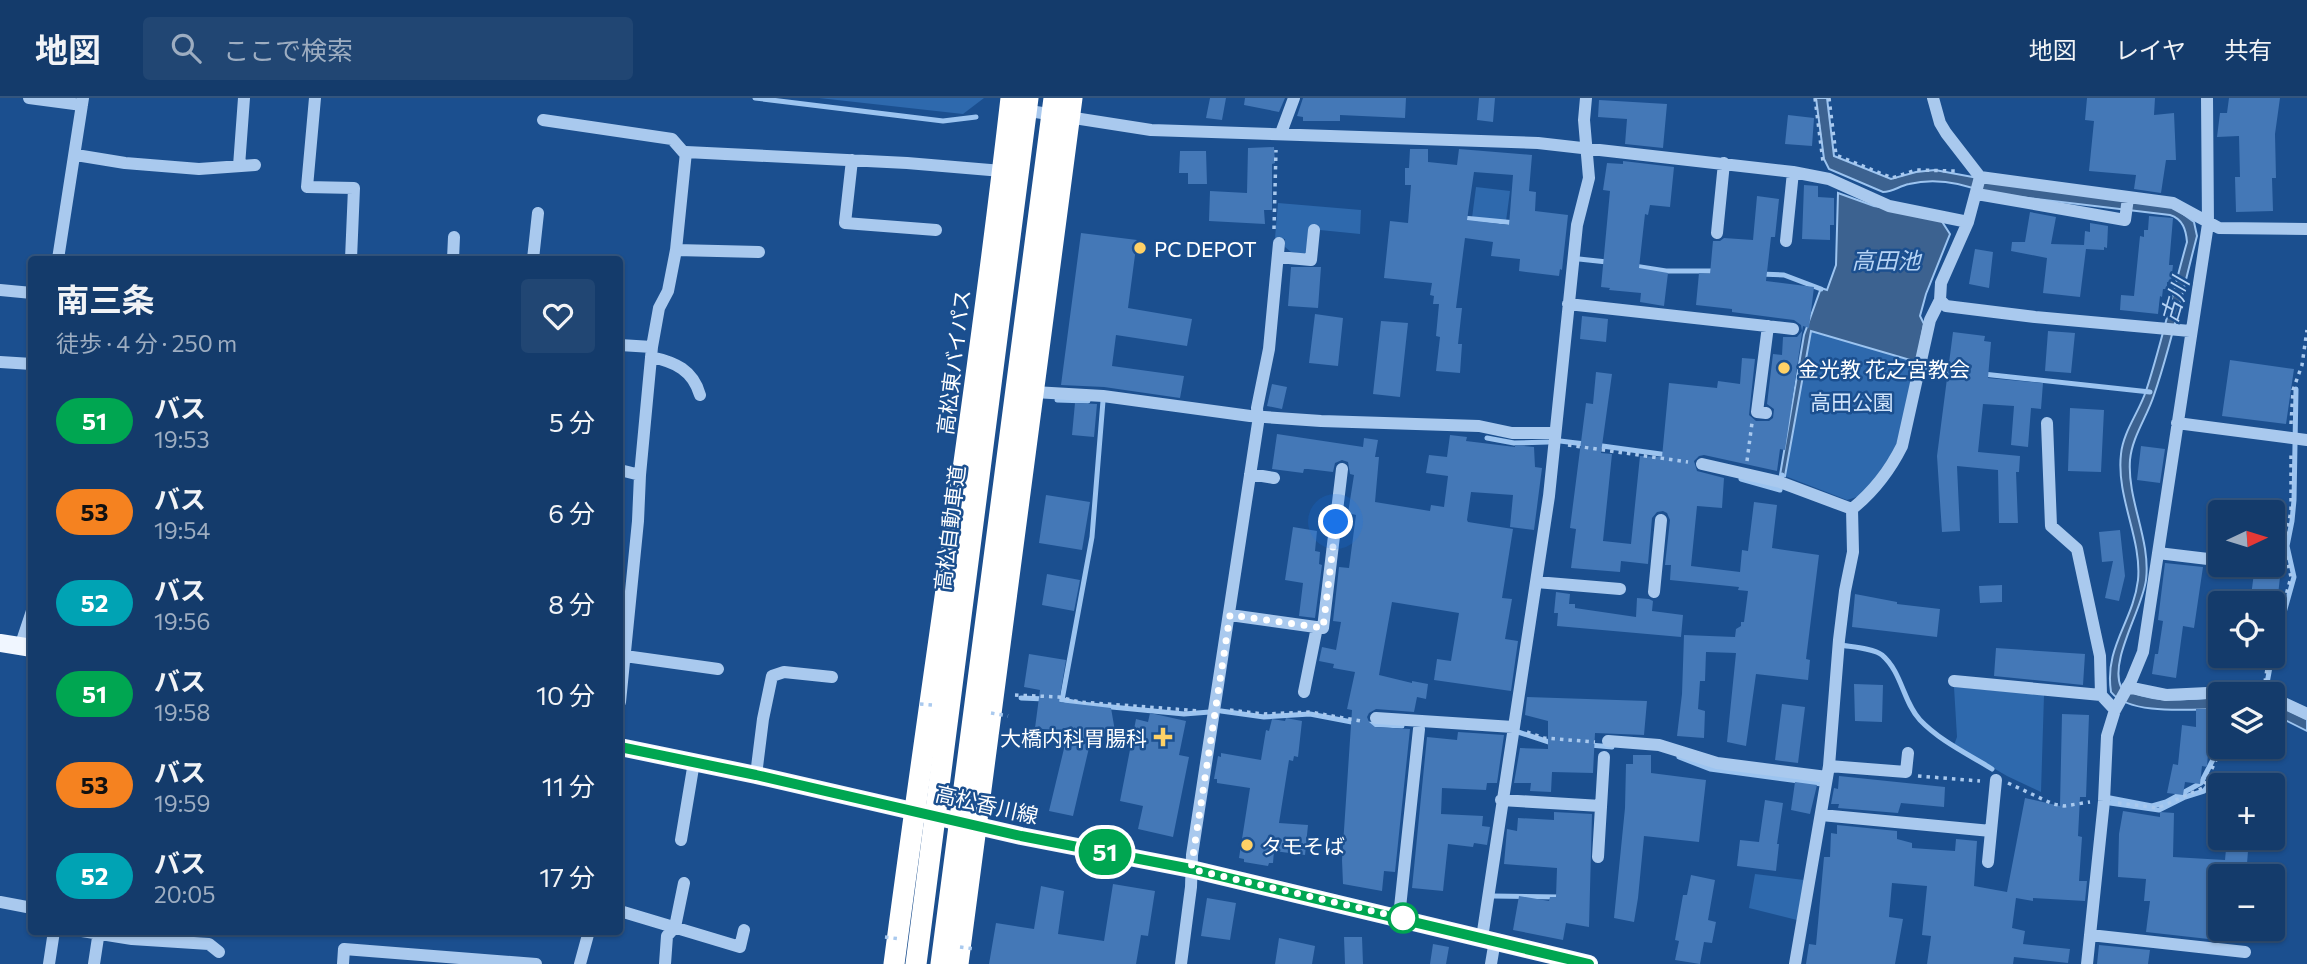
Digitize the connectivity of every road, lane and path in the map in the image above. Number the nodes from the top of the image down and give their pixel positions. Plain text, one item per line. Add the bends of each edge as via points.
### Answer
1 (29, 98) edge
2 (244, 98) edge
3 (315, 98) edge
4 (1054, 98) edge
5 (1294, 98) edge
6 (1586, 98) edge
7 (1815, 98) edge
8 (1829, 98) edge
9 (1933, 98) edge
10 (2207, 98) edge
11 (1016, 101) edge
12 (83, 102) edge
13 (1070, 108) edge
14 (543, 120) dead end
15 (1281, 133) junction
16 (1587, 149) junction
17 (76, 155) junction
18 (686, 155) junction
19 (852, 160) junction
20 (1724, 163) junction
21 (256, 165) dead end
22 (239, 166) junction
23 (1002, 172) junction
24 (1793, 172) junction
25 (1829, 179) junction
26 (1979, 185) junction
27 (2127, 205) junction
28 (538, 212) dead end
29 (1968, 222) junction
30 (2208, 224) junction
31 (2307, 229) edge
32 (936, 230) dead end
33 (1314, 230) dead end
34 (1717, 233) dead end
35 (454, 237) dead end
36 (1786, 241) dead end
37 (676, 250) junction
38 (1278, 250) junction
39 (759, 251) dead end
40 (59, 256) edge
41 (351, 256) edge
42 (453, 256) edge
43 (533, 256) edge
44 (0, 290) edge
45 (28, 293) edge
46 (1940, 300) junction
47 (1569, 304) junction
48 (1768, 326) junction
49 (1793, 328) dead end
50 (2307, 330) edge
51 (2190, 331) junction
52 (623, 346) edge
53 (651, 352) junction
54 (0, 362) edge
55 (28, 364) edge
56 (1034, 392) junction
57 (700, 395) dead end
58 (1762, 412) joint
59 (1257, 416) junction
60 (2047, 423) dead end
61 (2177, 423) junction
62 (1555, 438) junction
63 (2291, 438) junction
64 (2307, 439) edge
65 (1702, 464) joint
66 (1342, 469) dead end
67 (1746, 469) dead end
68 (623, 471) edge
69 (1250, 474) junction
70 (640, 475) junction
71 (1274, 478) dead end
72 (1852, 509) junction
73 (1661, 520) dead end
74 (2158, 553) junction
75 (2208, 559) dead end
76 (1536, 582) junction
77 (1620, 589) dead end
78 (1654, 592) dead end
79 (2285, 599) edge
80 (1230, 615) junction
81 (1317, 627) junction
82 (0, 643) edge
83 (26, 648) edge
84 (623, 653) edge
85 (718, 668) dead end
86 (832, 677) dead end
87 (1954, 681) dead end
88 (2127, 687) junction
89 (1304, 692) dead end
90 (2208, 693) edge
91 (1016, 695) dead end
92 (2101, 695) junction
93 (2285, 704) edge
94 (2117, 707) junction
95 (1215, 709) junction
96 (2307, 713) edge
97 (1376, 718) joint
98 (1513, 727) junction
99 (1419, 729) dead end
100 (1608, 741) joint
101 (623, 748) edge
102 (1908, 753) dead end
103 (1604, 757) dead end
104 (2216, 759) edge
105 (694, 762) junction
106 (1828, 772) junction
107 (1906, 772) junction
108 (756, 775) junction
109 (1996, 780) junction
110 (1501, 800) junction
111 (2104, 801) junction
112 (1601, 806) junction
113 (914, 811) junction
114 (1821, 815) junction
115 (977, 826) junction
116 (1991, 831) junction
117 (681, 840) dead end
118 (1598, 857) dead end
119 (1988, 862) dead end
120 (1191, 869) junction
121 (684, 883) dead end
122 (0, 902) edge
123 (28, 907) edge
124 (623, 912) edge
125 (1399, 917) junction
126 (674, 928) junction
127 (744, 930) dead end
128 (53, 935) edge
129 (98, 935) edge
130 (118, 935) edge
131 (588, 935) edge
132 (2090, 935) junction
133 (1488, 939) junction
134 (219, 952) dead end
135 (2245, 952) dead end
136 (456, 961) edge
137 (49, 964) edge
138 (94, 964) edge
139 (343, 964) edge
140 (536, 964) edge
141 (580, 964) edge
142 (665, 964) edge
143 (894, 964) edge
144 (916, 964) edge
145 (942, 964) edge
146 (958, 964) edge
147 (1181, 964) edge
148 (1491, 964) edge
149 (1589, 964) edge
150 (1795, 964) edge
151 (2087, 964) edge

1 - 12 street
2 - 22 street
3 - 41 street via 307,187 354,188
4 - 145 highway, bridge
5 - 15 street
6 - 16 street
7 - 25 path
8 - 26 path via 1836,155 1892,178 1934,169
9 - 26 street via 1940,122
10 - 30 street
11 - 13 street
11 - 23 highway, 高松東バイパス
11 - 144 highway, 高松自動車道, bridge
12 - 17 street
13 - 15 street via 1159,130
13 - 56 highway
14 - 18 street via 672,139
15 - 16 street
15 - 38 path via 1276,142 1273,237
16 - 20 street
16 - 47 street via 1589,178 1577,225
17 - 22 street via 199,169
17 - 40 street
18 - 19 street
18 - 37 street
19 - 23 street
19 - 32 street via 845,223
20 - 24 street
20 - 34 street
21 - 22 street
23 - 113 highway, 高松東バイパス
24 - 25 street
24 - 36 street
25 - 29 street via 1889,206
26 - 27 street
26 - 27 street via 2125,220
26 - 29 street
27 - 30 street via 2173,203
28 - 43 street
29 - 46 street via 1941,283
30 - 31 street
30 - 51 street
33 - 38 street via 1311,260
35 - 42 street
37 - 39 street
37 - 53 street
38 - 59 street
44 - 45 street
46 - 51 street via 1953,308
46 - 72 street via 1930,320 1902,446 1866,498
47 - 48 street
47 - 62 street
48 - 49 street
48 - 58 street
50 - 63 path via 2293,390
51 - 61 street
52 - 53 street
53 - 57 street via 695,380
53 - 70 street
54 - 55 street
56 - 59 street
56 - 115 highway
58 - 67 path via 1752,422
59 - 62 street via 1479,426
59 - 69 street
60 - 92 street via 2051,526 2077,549 2100,656
61 - 63 street
61 - 74 street
62 - 65 path
62 - 76 street
63 - 64 street
63 - 79 path via 2291,511 2284,546 2291,577
65 - 72 street via 1781,482
66 - 81 street via 1323,628
68 - 70 street
69 - 71 street
69 - 80 street
70 - 84 street
72 - 106 street via 1853,552 1839,640
73 - 78 street
74 - 75 street
74 - 88 street via 2143,652
76 - 77 street
76 - 98 street
80 - 81 street
80 - 95 street
81 - 89 street
82 - 83 main road
84 - 85 street
86 - 108 street via 784,672 772,676
87 - 92 street
88 - 90 street via 2166,695
88 - 94 street
91 - 95 path via 1185,711
92 - 94 street
93 - 96 street
94 - 111 street via 2107,736
95 - 97 path via 1310,712 1369,722
95 - 120 street
97 - 98 street
98 - 100 path via 1544,738
98 - 110 street
99 - 125 street
100 - 106 street via 1660,744 1717,763
101 - 105 main road, 高松香川線
102 - 107 street
103 - 112 street
104 - 111 path via 2203,788 2167,805 2153,809
105 - 108 main road, 高松香川線
105 - 117 street
106 - 107 street
106 - 114 street
107 - 109 path
108 - 113 main road, 高松香川線
109 - 111 path via 2053,804
109 - 116 street
110 - 112 street
110 - 133 street
111 - 132 street
112 - 118 street
113 - 115 main road, 高松香川線
113 - 143 highway, 高松東バイパス
114 - 116 street
114 - 150 street
115 - 120 main road, 高松香川線
115 - 146 highway
116 - 119 street
120 - 125 main road, 高松香川線
120 - 147 street
121 - 126 street
122 - 123 street
124 - 126 street
125 - 133 main road, 高松香川線
126 - 127 street via 740,947
126 - 142 street via 667,936
128 - 137 street
129 - 138 street
130 - 134 street via 209,944
131 - 141 street
132 - 135 street
132 - 151 street
133 - 148 street
133 - 149 main road, 高松香川線
136 - 139 street via 344,949
136 - 140 street

